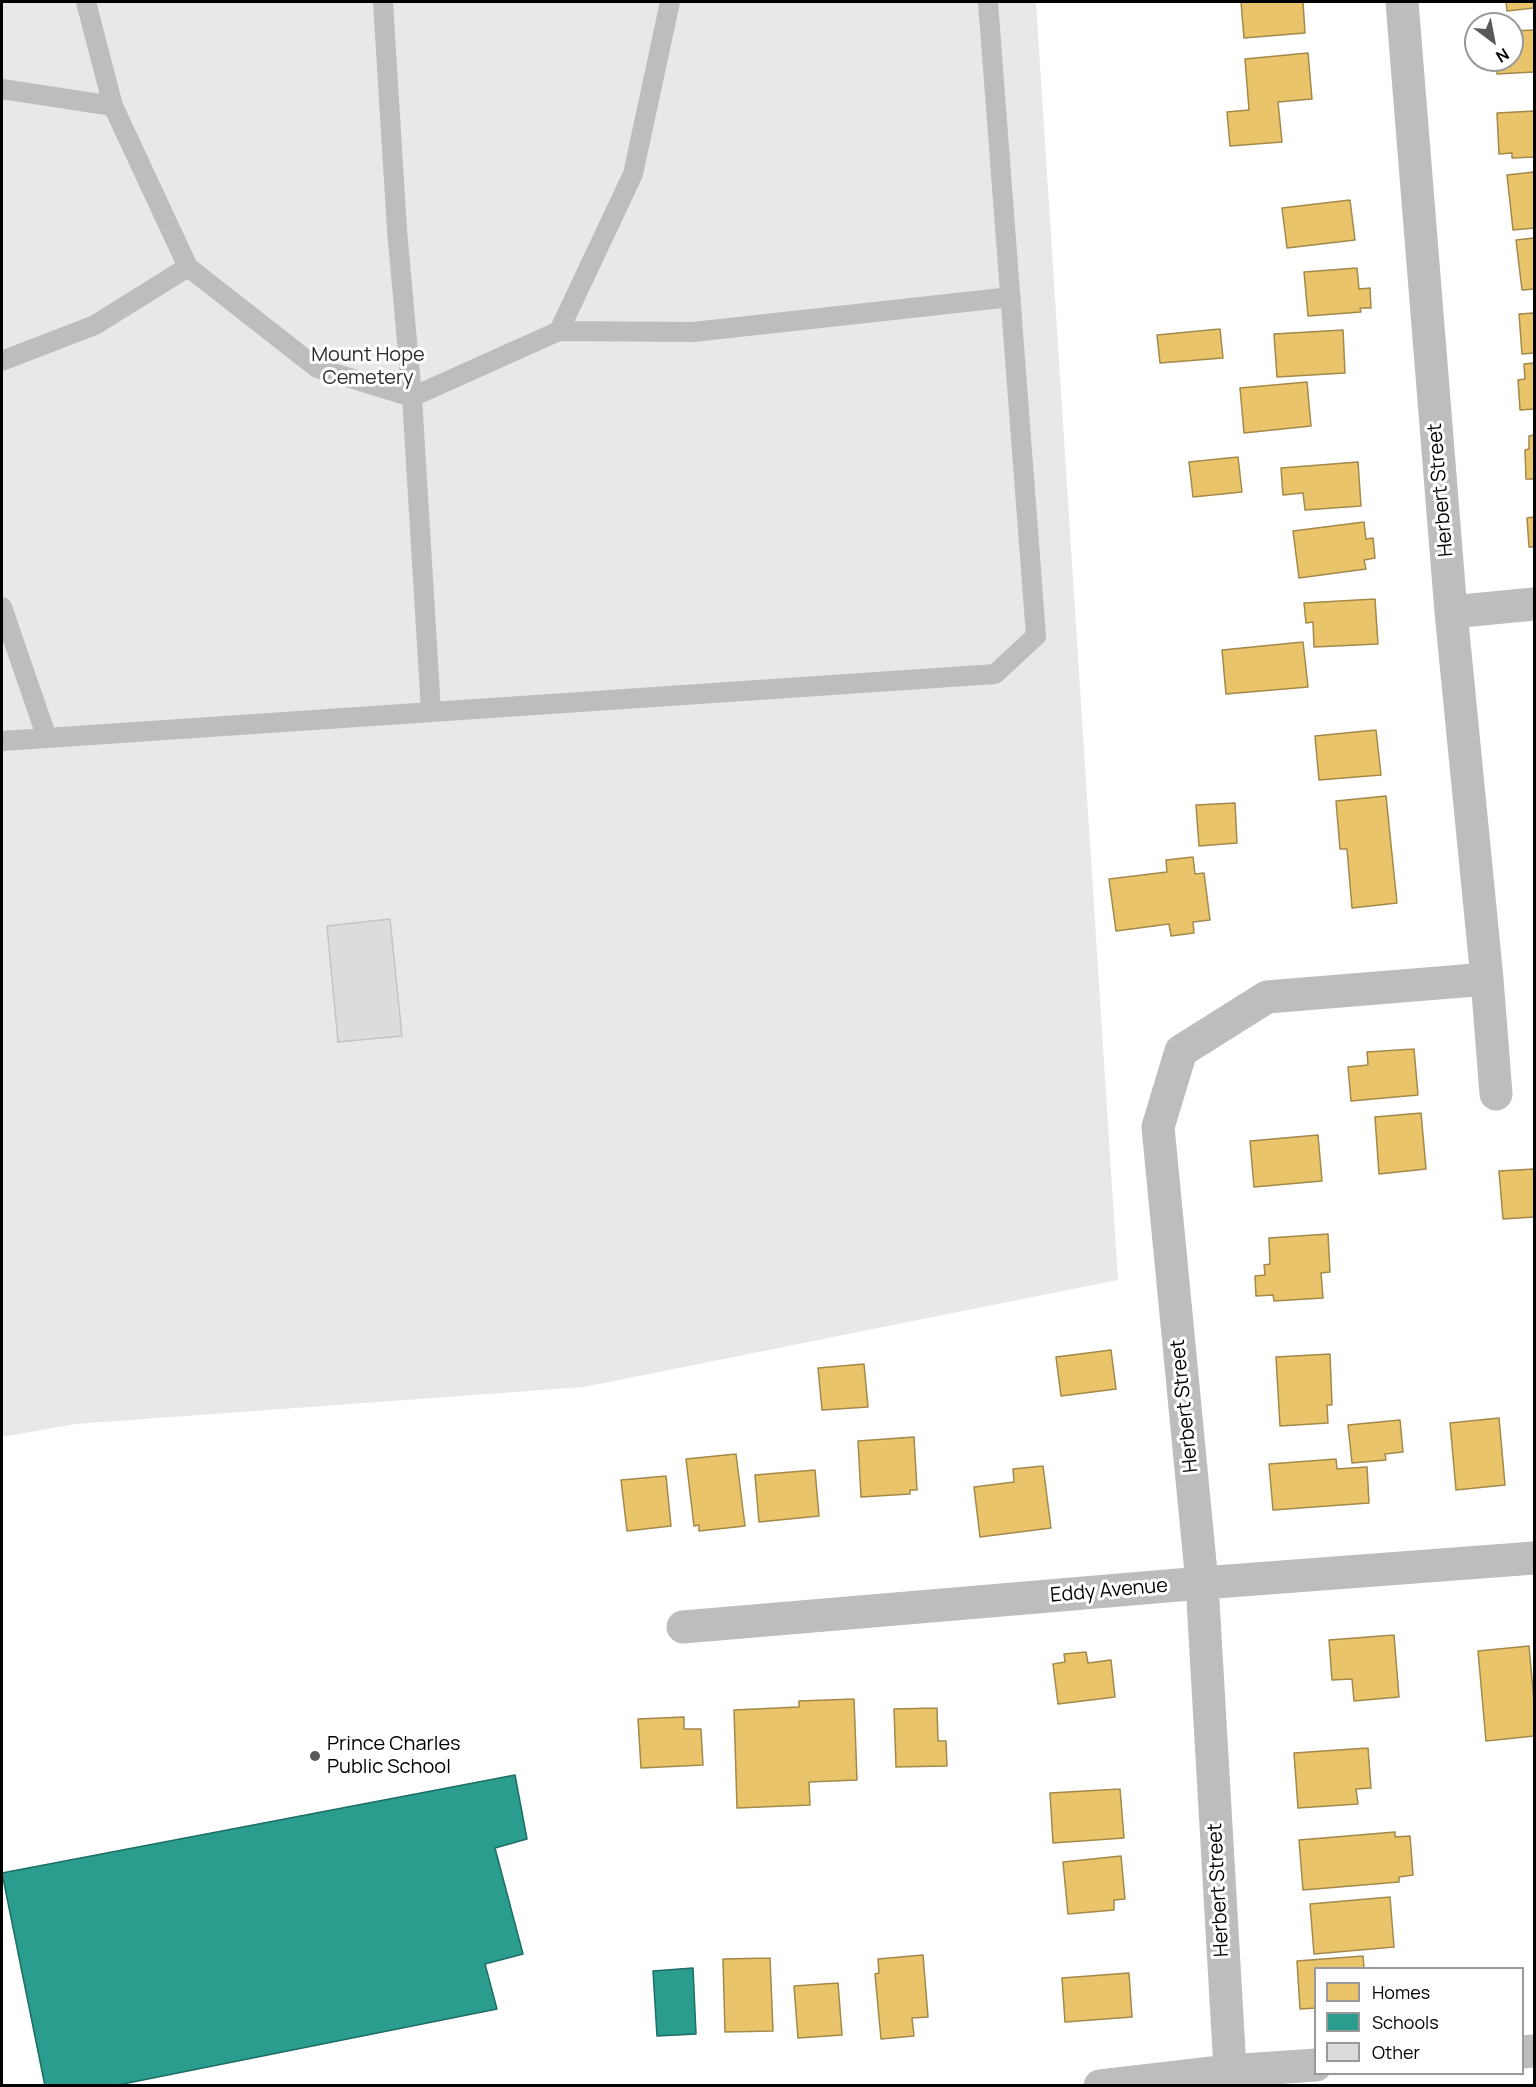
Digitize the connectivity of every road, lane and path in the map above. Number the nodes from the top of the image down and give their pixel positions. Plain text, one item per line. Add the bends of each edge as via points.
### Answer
1 (86, 2) edge
2 (383, 2) edge
3 (670, 2) edge
4 (988, 2) edge
5 (1402, 2) edge
6 (2, 89) edge
7 (113, 105) junction
8 (188, 267) junction
9 (1011, 297) junction
10 (559, 331) junction
11 (2, 361) edge
12 (412, 397) junction
13 (1534, 604) edge
14 (2, 607) edge
15 (1451, 612) junction
16 (431, 711) junction
17 (47, 738) junction
18 (2, 741) edge
19 (1487, 979) junction
20 (1496, 1094) dead end
21 (1534, 1558) edge
22 (1202, 1583) junction
23 (683, 1627) dead end
24 (1314, 2065) edge
25 (1230, 2078) edge
26 (1100, 2085) edge

1 - 7 lane
2 - 12 lane via 396,230
3 - 10 lane via 633,174
4 - 9 lane
5 - 15 street, Herbert Street
6 - 7 lane
7 - 8 lane
8 - 11 lane via 95,325
8 - 12 lane via 317,368
9 - 10 lane via 693,332
9 - 16 lane via 1036,636 995,674
10 - 12 lane
12 - 16 lane
13 - 15 street
14 - 17 lane
15 - 19 street, Herbert Street
16 - 17 lane
17 - 18 lane
19 - 20 street, Herbert Street
19 - 22 street, Herbert Street via 1267,997 1180,1051 1158,1127
21 - 22 street, Eddy Avenue
22 - 23 street, Eddy Avenue
22 - 25 street, Herbert Street
24 - 25 street
25 - 26 street

